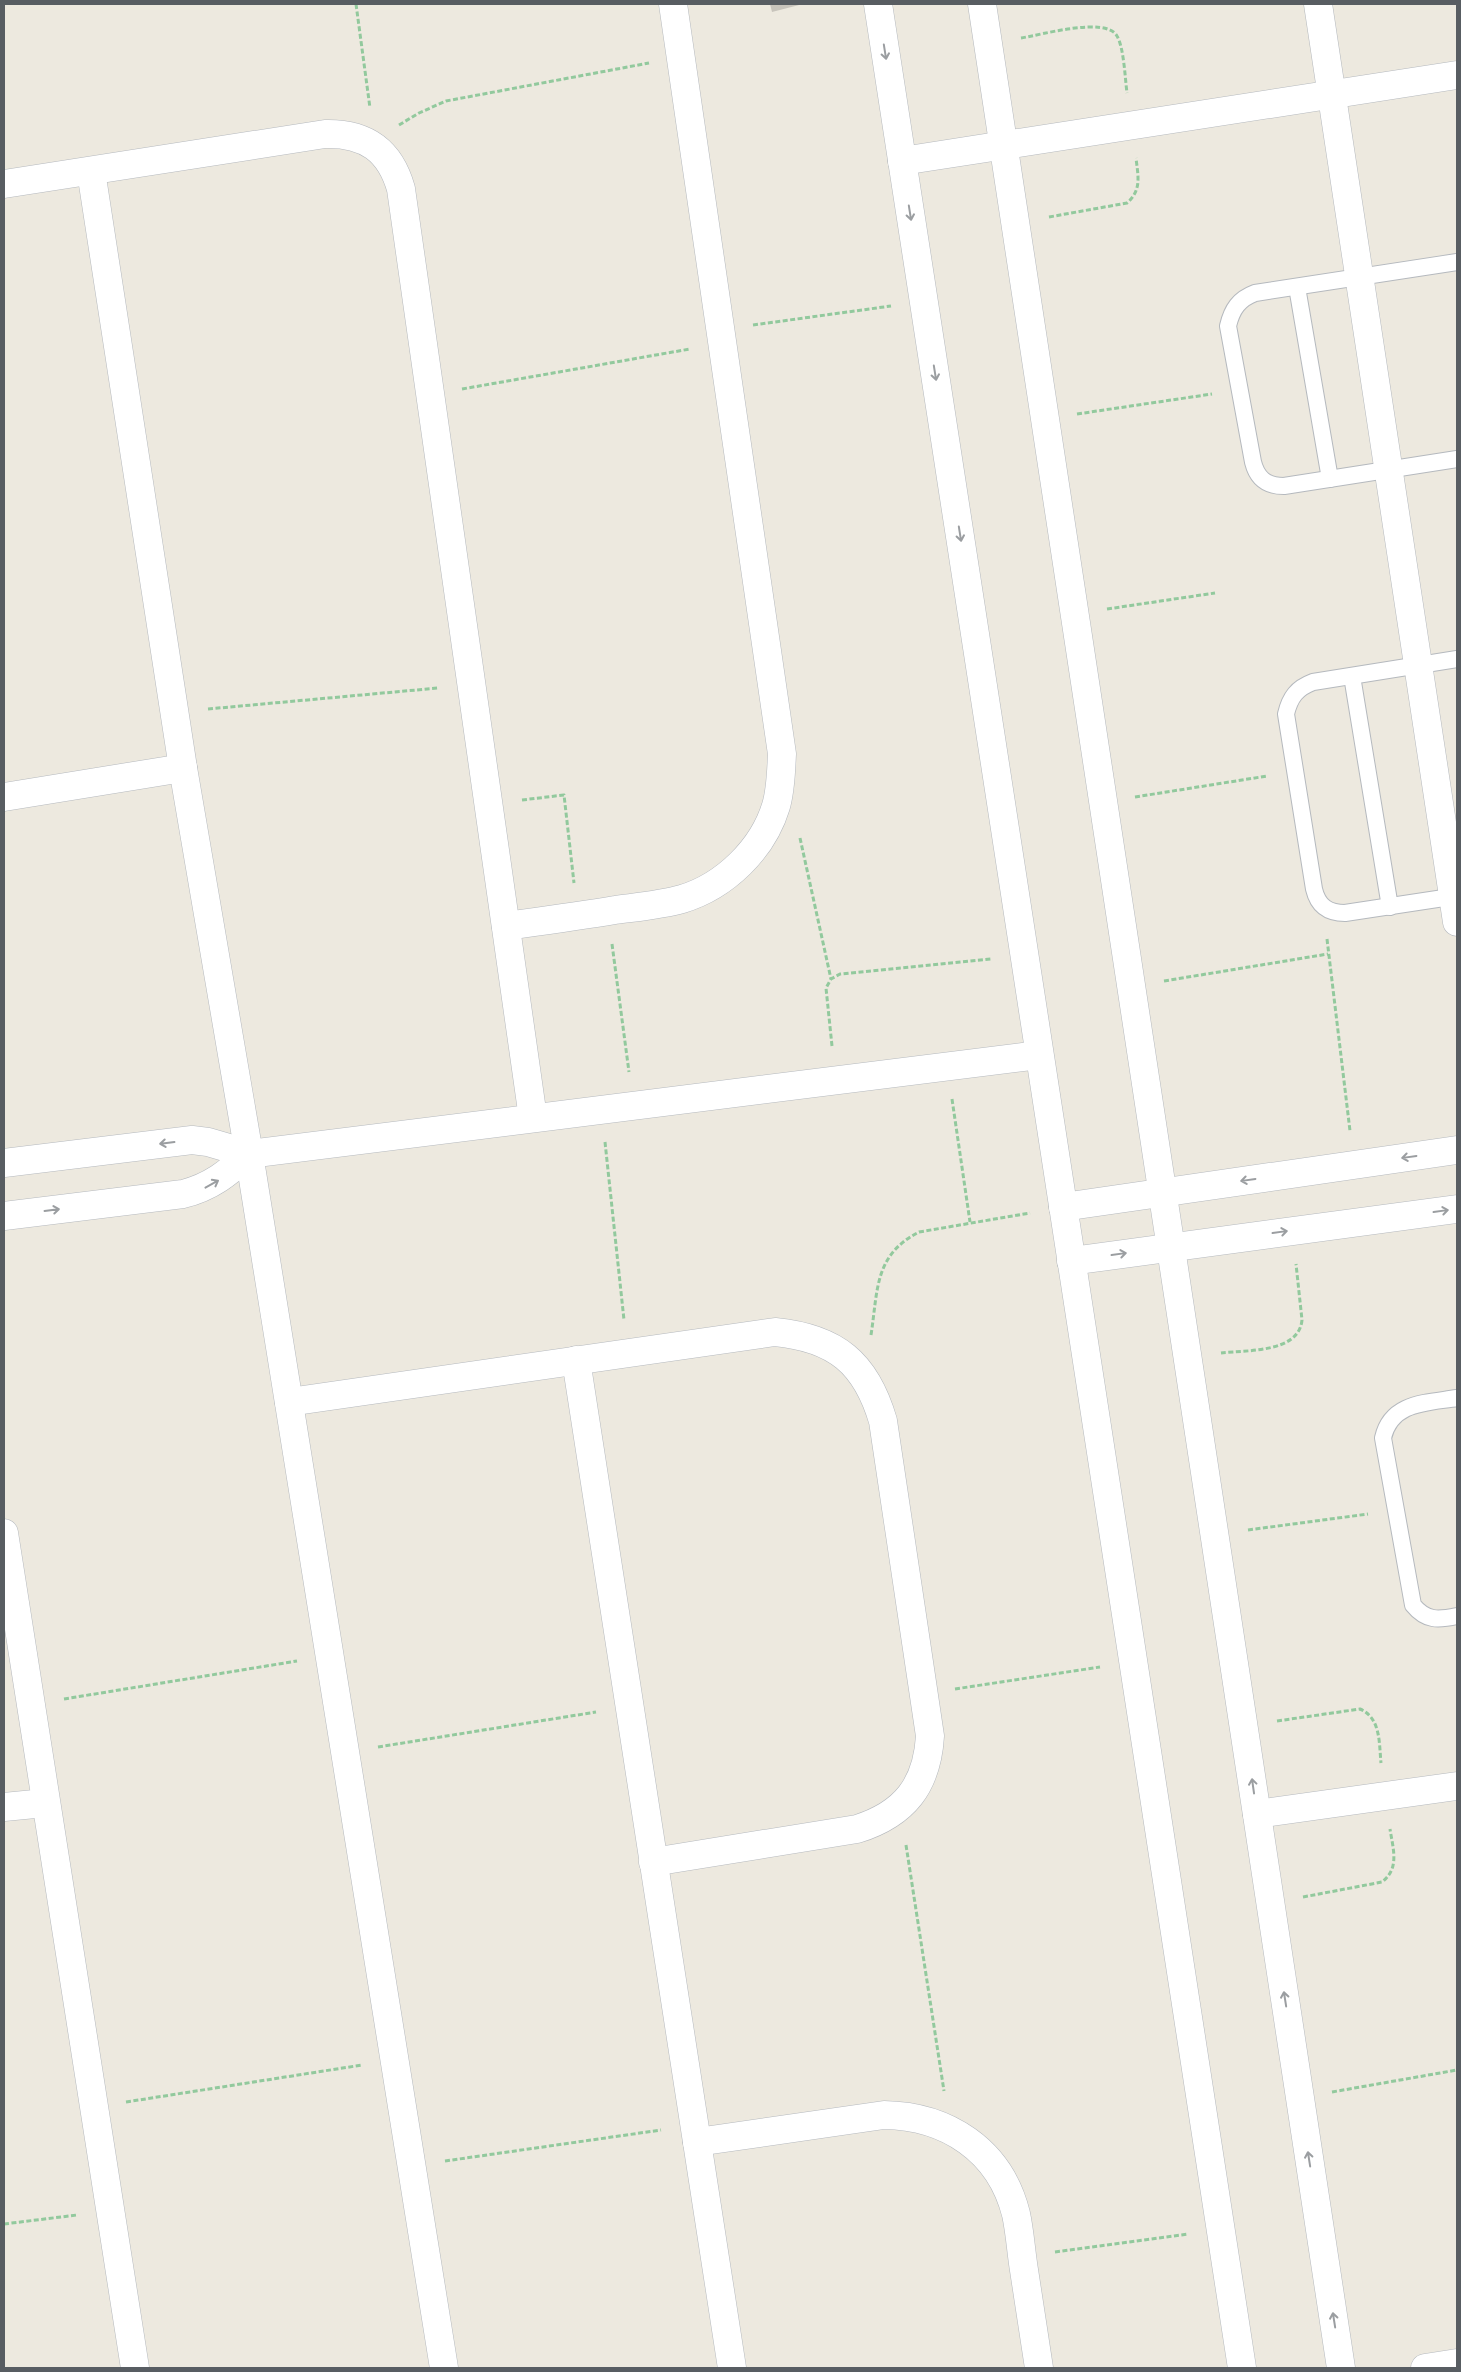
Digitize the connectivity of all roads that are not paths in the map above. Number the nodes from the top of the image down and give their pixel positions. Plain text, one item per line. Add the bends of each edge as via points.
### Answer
1 (673, 4) edge
2 (878, 4) edge
3 (982, 4) edge
4 (1318, 4) edge
5 (1457, 75) edge
6 (1331, 94) junction
7 (1004, 145) junction
8 (902, 161) junction
9 (91, 171) junction
10 (4, 184) edge
11 (1457, 262) edge
12 (1359, 277) junction
13 (1297, 286) junction
14 (1457, 459) edge
15 (1388, 470) junction
16 (1330, 479) junction
17 (1457, 659) edge
18 (1418, 666) junction
19 (1352, 676) junction
20 (183, 768) junction
21 (4, 796) edge
22 (1456, 905) edge
23 (1390, 906) junction
24 (506, 926) junction
25 (1040, 1054) junction
26 (533, 1118) junction
27 (1457, 1150) edge
28 (249, 1154) junction
29 (4, 1163) edge
30 (1163, 1192) junction
31 (1063, 1207) junction
32 (1457, 1208) edge
33 (4, 1216) edge
34 (1171, 1248) junction
35 (1071, 1261) junction
36 (576, 1360) junction
37 (1457, 1398) edge
38 (289, 1402) junction
39 (4, 1533) edge
40 (1457, 1616) edge
41 (1457, 1786) edge
42 (45, 1803) junction
43 (4, 1807) edge
44 (1257, 1814) junction
45 (653, 1862) junction
46 (696, 2134) junction
47 (1457, 2363) edge
48 (135, 2368) edge
49 (444, 2368) edge
50 (732, 2368) edge
51 (1039, 2368) edge
52 (1242, 2368) edge
53 (1341, 2368) edge
54 (1425, 2368) edge

1 - 24 street via 782,754 781,781 776,807 765,832 749,855 708,888 682,899
2 -> 8 street
3 - 7 street
4 - 6 street
5 - 6 street
6 - 7 street
6 - 12 street
7 - 8 street
7 - 30 street
8 -> 25 street
9 - 10 street
9 - 20 street
9 - 24 street via 342,133 359,137 374,146 396,172
11 - 12 lane
12 - 13 lane
12 - 15 street
13 - 16 lane
13 - 16 lane via 1245,297 1236,304 1228,326 1256,472 1273,486
14 - 15 lane
15 - 16 lane
15 - 18 street
17 - 18 lane
18 - 19 lane
18 - 22 street
19 - 23 lane
19 - 23 lane via 1303,686 1294,693 1286,714 1314,889 1317,900 1334,913
20 - 21 street
20 - 28 street
22 - 23 lane
24 - 26 street
25 - 26 street
25 - 31 street
26 - 28 street
27 -> 30 street
28 -> 29 street via 192,1140
33 -> 28 street via 183,1194 218,1181
28 - 38 street
30 - 31 street
30 - 34 street
31 - 35 street
34 -> 32 street
35 -> 34 street
44 -> 34 street
35 - 52 street
36 - 38 street
36 - 45 street
36 - 45 street via 775,1332 800,1334 825,1342 846,1356 864,1375 876,1397 883,1421 930,1736 929,1756 920,1780 900,1807 887,1817 857,1829
37 - 40 lane via 1410,1406 1391,1418 1383,1438 1413,1605 1430,1619
38 - 49 street
39 - 42 street
41 - 44 street
42 - 43 street
42 - 48 street
53 -> 44 street
45 - 46 street
46 - 50 street
46 - 51 street via 884,2115 906,2116 950,2128 973,2144 1007,2187 1016,2214
47 - 54 street

